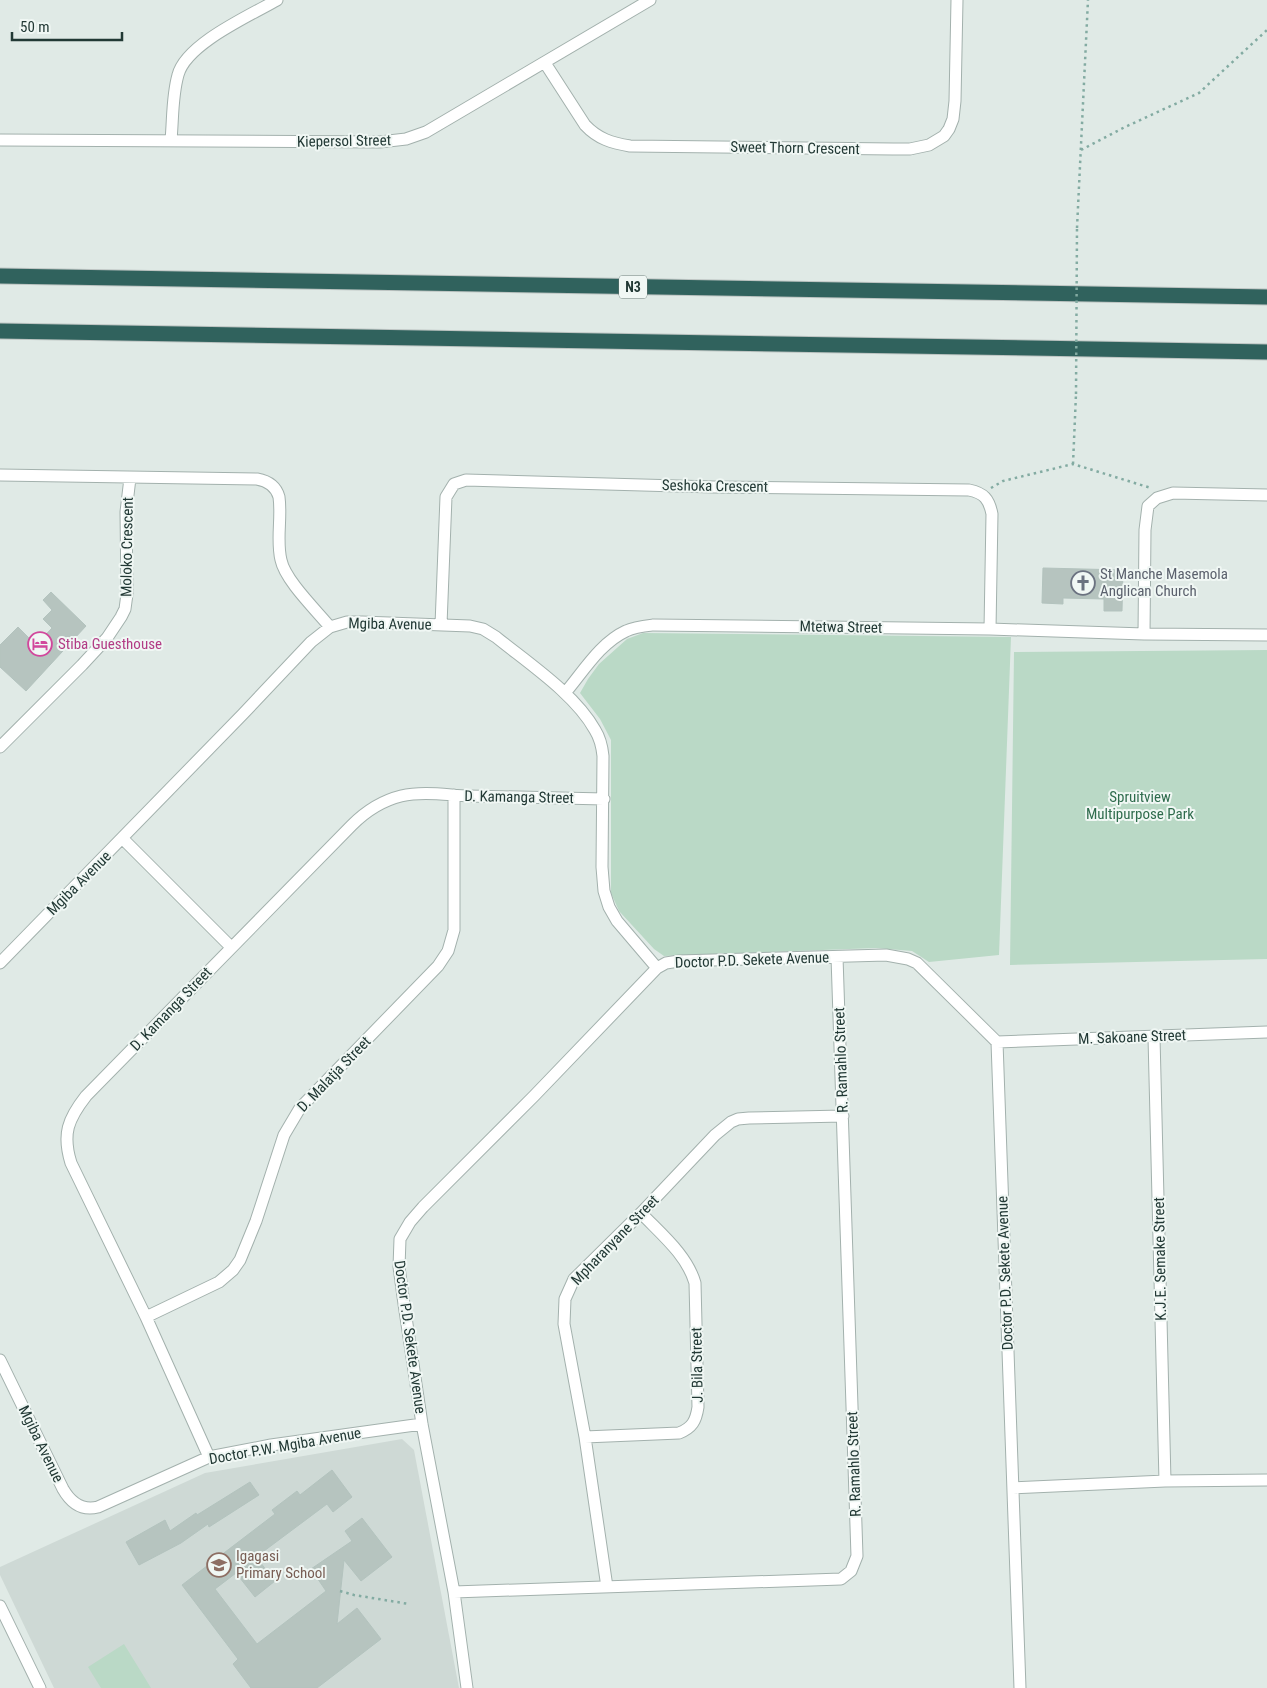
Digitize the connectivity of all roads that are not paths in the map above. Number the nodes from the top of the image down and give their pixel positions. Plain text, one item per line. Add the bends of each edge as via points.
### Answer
1 (277, 0) edge
2 (650, 0) edge
3 (957, 0) edge
4 (545, 63) junction
5 (0, 140) edge
6 (171, 140) junction
7 (0, 276) edge
8 (1267, 297) edge
9 (0, 331) edge
10 (1267, 352) edge
11 (0, 475) edge
12 (130, 478) junction
13 (1267, 495) edge
14 (441, 625) junction
15 (330, 627) junction
16 (990, 629) junction
17 (1144, 634) junction
18 (1267, 635) edge
19 (565, 693) junction
20 (0, 747) edge
21 (454, 795) junction
22 (604, 799) junction
23 (123, 839) junction
24 (232, 947) junction
25 (837, 956) junction
26 (0, 963) edge
27 (657, 968) junction
28 (1267, 1032) edge
29 (1154, 1037) junction
30 (997, 1042) junction
31 (843, 1116) junction
32 (641, 1213) junction
33 (146, 1317) junction
34 (0, 1360) edge
35 (422, 1424) junction
36 (585, 1437) junction
37 (209, 1457) junction
38 (1267, 1480) edge
39 (1165, 1481) junction
40 (1013, 1488) junction
41 (98, 1507) joint
42 (607, 1587) junction
43 (454, 1592) junction
44 (0, 1606) edge
45 (40, 1688) edge
46 (467, 1688) edge
47 (1020, 1688) edge

1 - 6 street via 196,48 187,58 176,84
2 - 4 street, Kiepersol Street
3 - 4 street, Sweet Thorn Crescent via 953,118 944,136 922,147 630,146 612,143 592,133
4 - 6 street, Kiepersol Street via 426,132 406,139 380,142
5 - 6 street, Kiepersol Street
7 - 8 highway, N3
9 - 10 highway
11 - 12 street, Moloko Crescent
12 - 15 street, Moloko Crescent via 257,479 270,483 279,497 282,566
12 - 20 street, Moloko Crescent via 126,512 125,609 107,638
13 - 17 street via 1173,493 1157,498 1148,506
14 - 15 street, Mgiba Avenue via 347,622
14 - 16 street, Seshoka Crescent via 445,502 448,492 462,480 978,492 986,497 992,514
14 - 19 street, Mgiba Avenue via 470,626 496,636
15 - 23 street, Mgiba Avenue via 304,648
16 - 17 street, Mtetwa Street
16 - 19 street, Mtetwa Street via 641,626 627,630 604,646
17 - 18 street, Mtetwa Street
19 - 22 street, Mgiba Avenue via 588,719 599,738 603,756
21 - 22 street, D. Kamanga Street
21 - 24 street, D. Kamanga Street via 411,794 387,800 364,813
21 - 33 street, D. Malatja Street via 454,930 448,951 438,966 294,1116 284,1135 256,1221 233,1270 219,1282
22 - 27 street, Mgiba Avenue via 602,867 609,907
23 - 24 street
23 - 26 street, Mgiba Avenue
24 - 33 street, D. Kamanga Street via 86,1096 71,1117 67,1129 71,1163
25 - 27 street, Doctor P.D. Sekete Avenue via 679,961
25 - 30 street, Doctor P.D. Sekete Avenue via 886,955 917,963
25 - 31 street, R. Ramahlo Street
27 - 35 street, Doctor P.D. Sekete Avenue via 423,1207 400,1239 399,1267
28 - 29 street, M. Sakoane Street
29 - 30 street, M. Sakoane Street
29 - 39 street, K.J.E. Semake Street
30 - 40 street, Doctor P.D. Sekete Avenue
31 - 32 street, Mpharanyane Street via 749,1118 731,1122
31 - 42 street, R. Ramahlo Street via 857,1556 854,1567 842,1579
32 - 36 street, Mpharanyane Street via 574,1280 564,1299 564,1324
32 - 36 street, J. Bila Street via 686,1262 695,1283 697,1418 692,1426 679,1434
33 - 37 street, D. Kamanga Street
34 - 41 street, Mgiba Avenue via 67,1497 82,1507
35 - 37 street, Doctor P.W. Mgiba Avenue
35 - 43 street, Doctor P.D. Sekete Avenue
36 - 42 street, Mpharanyane Street
37 - 41 street, Doctor P.W. Mgiba Avenue
38 - 39 street
39 - 40 street
40 - 47 street, Doctor P.D. Sekete Avenue
42 - 43 street, R. Ramahlo Street
43 - 46 street, Doctor P.D. Sekete Avenue
44 - 45 street

